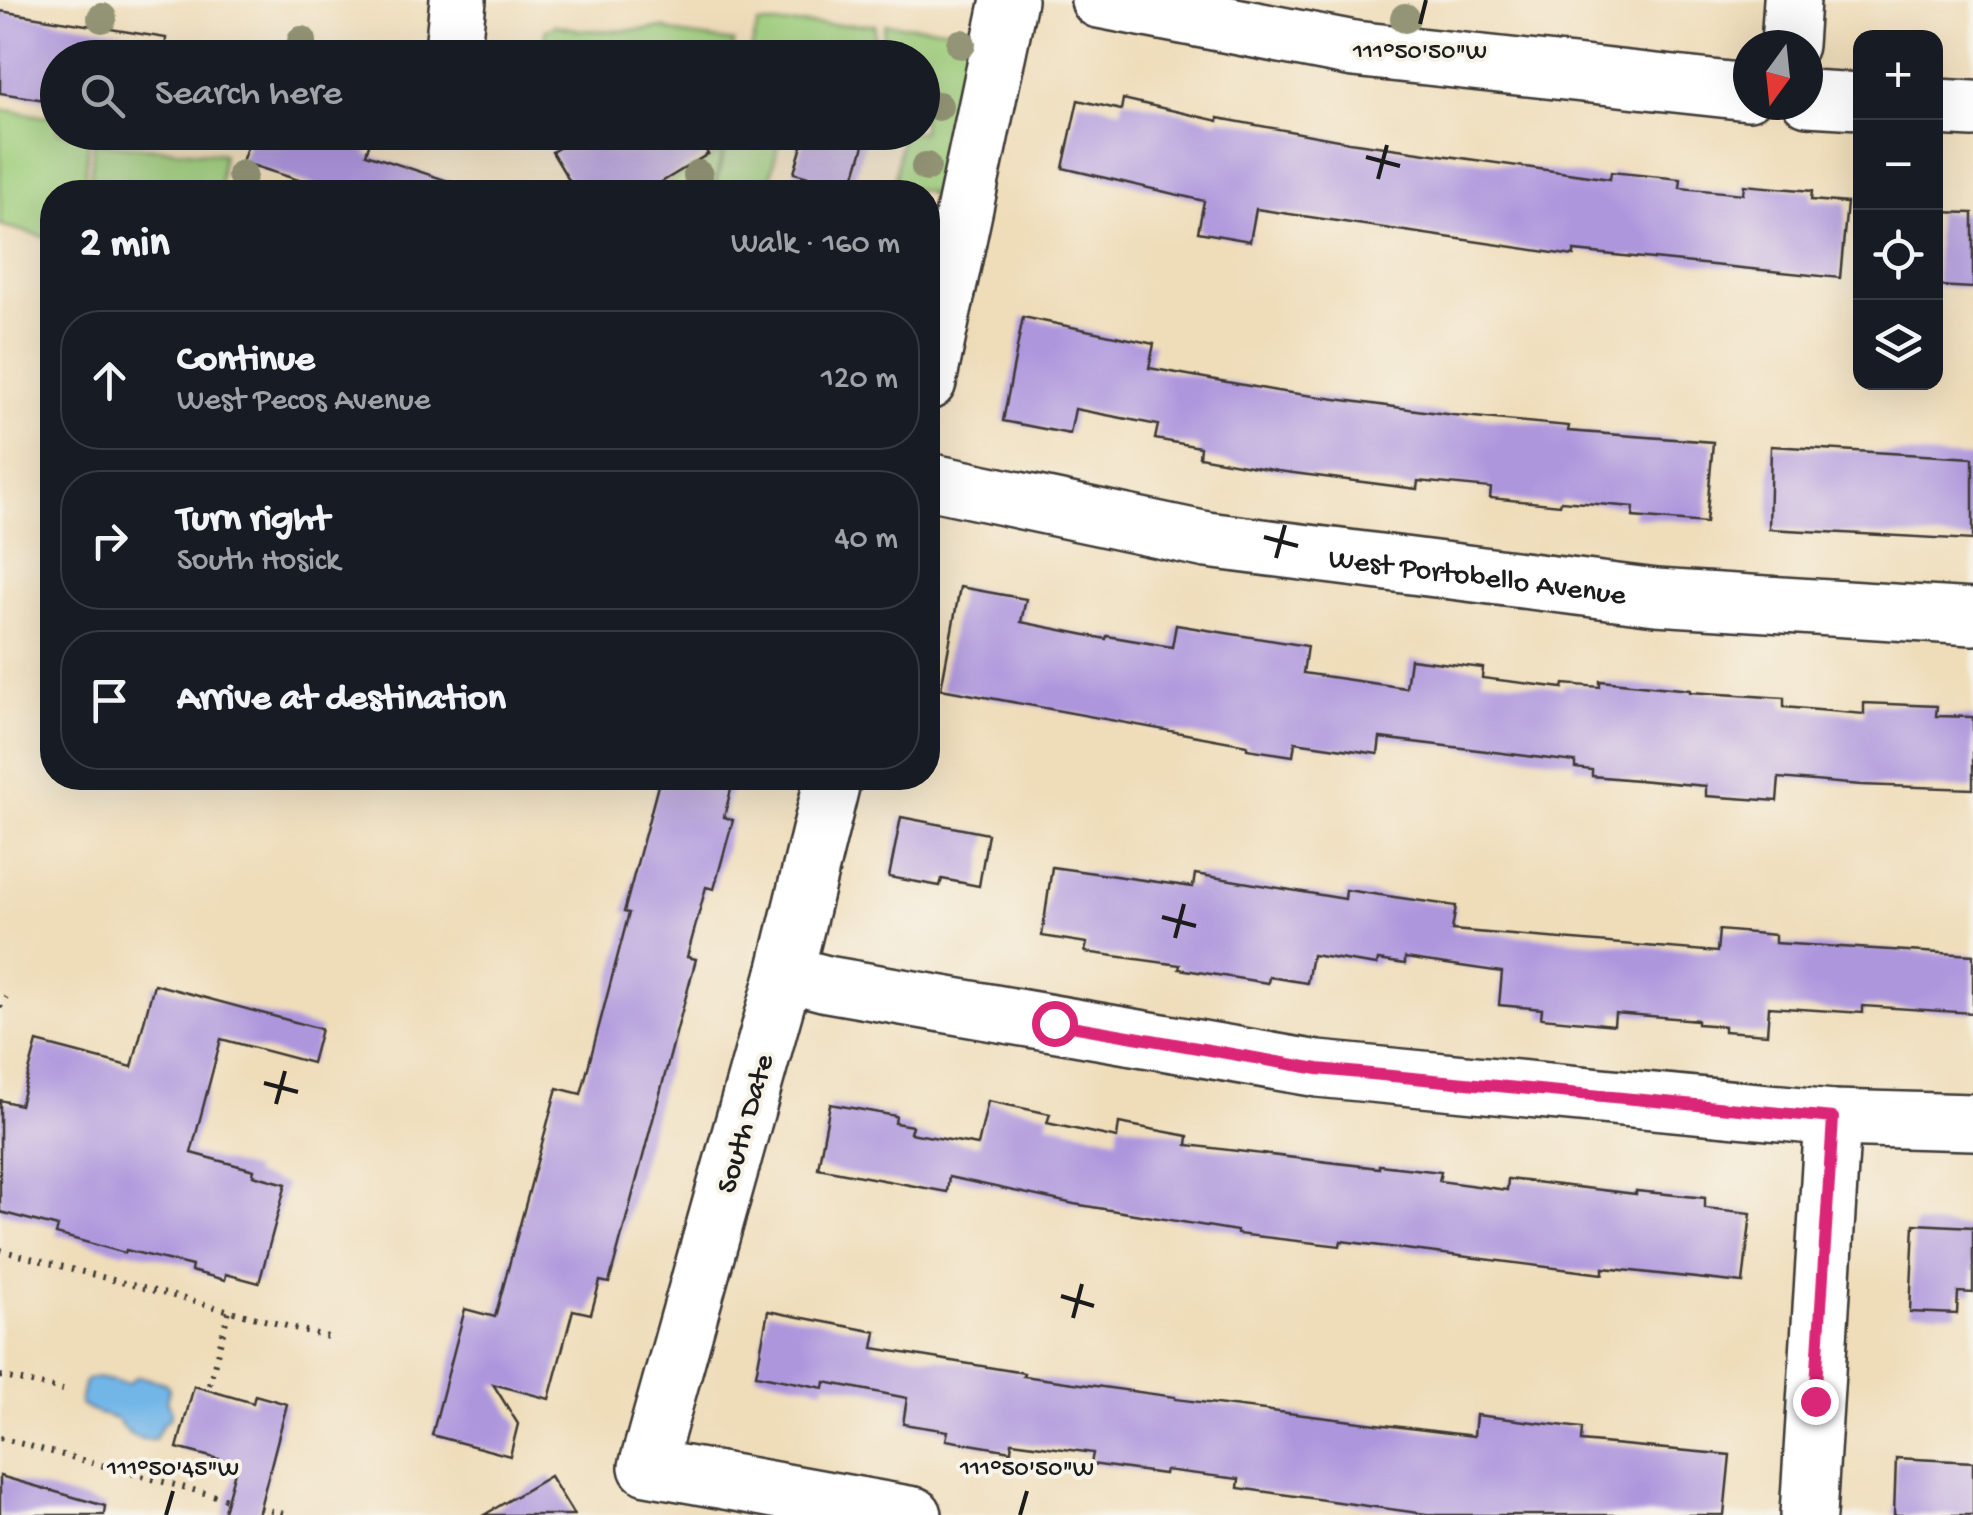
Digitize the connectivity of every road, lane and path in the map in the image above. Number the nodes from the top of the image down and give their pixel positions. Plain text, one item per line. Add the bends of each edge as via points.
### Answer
1 (1010, 0) edge
2 (1099, 0) edge
3 (1792, 0) edge
4 (1790, 30) edge
5 (1733, 90) edge
6 (1823, 99) edge
7 (1853, 101) edge
8 (1943, 107) edge
9 (1973, 109) edge
10 (940, 326) edge
11 (940, 483) edge
12 (1973, 617) edge
13 (829, 790) edge
14 (785, 973) junction
15 (6, 997) dead end
16 (0, 1007) edge
17 (1833, 1118) junction
18 (1973, 1122) edge
19 (0, 1250) edge
20 (229, 1310) junction
21 (332, 1338) dead end
22 (0, 1376) edge
23 (210, 1385) dead end
24 (63, 1390) dead end
25 (0, 1438) edge
26 (228, 1499) dead end
27 (260, 1508) dead end
28 (284, 1514) edge
29 (914, 1515) edge
30 (1808, 1515) edge

1 - 10 street
2 - 5 street via 1354,49
3 - 4 street
6 - 7 street
8 - 9 street
11 - 12 street, West Portobello Avenue via 1207,540 1656,597
13 - 14 street, South Date
14 - 17 street via 1318,1069
14 - 29 street, South Date via 648,1466
15 - 16 path
17 - 18 street
17 - 30 street
19 - 20 path
20 - 21 path
20 - 23 path
22 - 24 path
25 - 26 path
27 - 28 path

